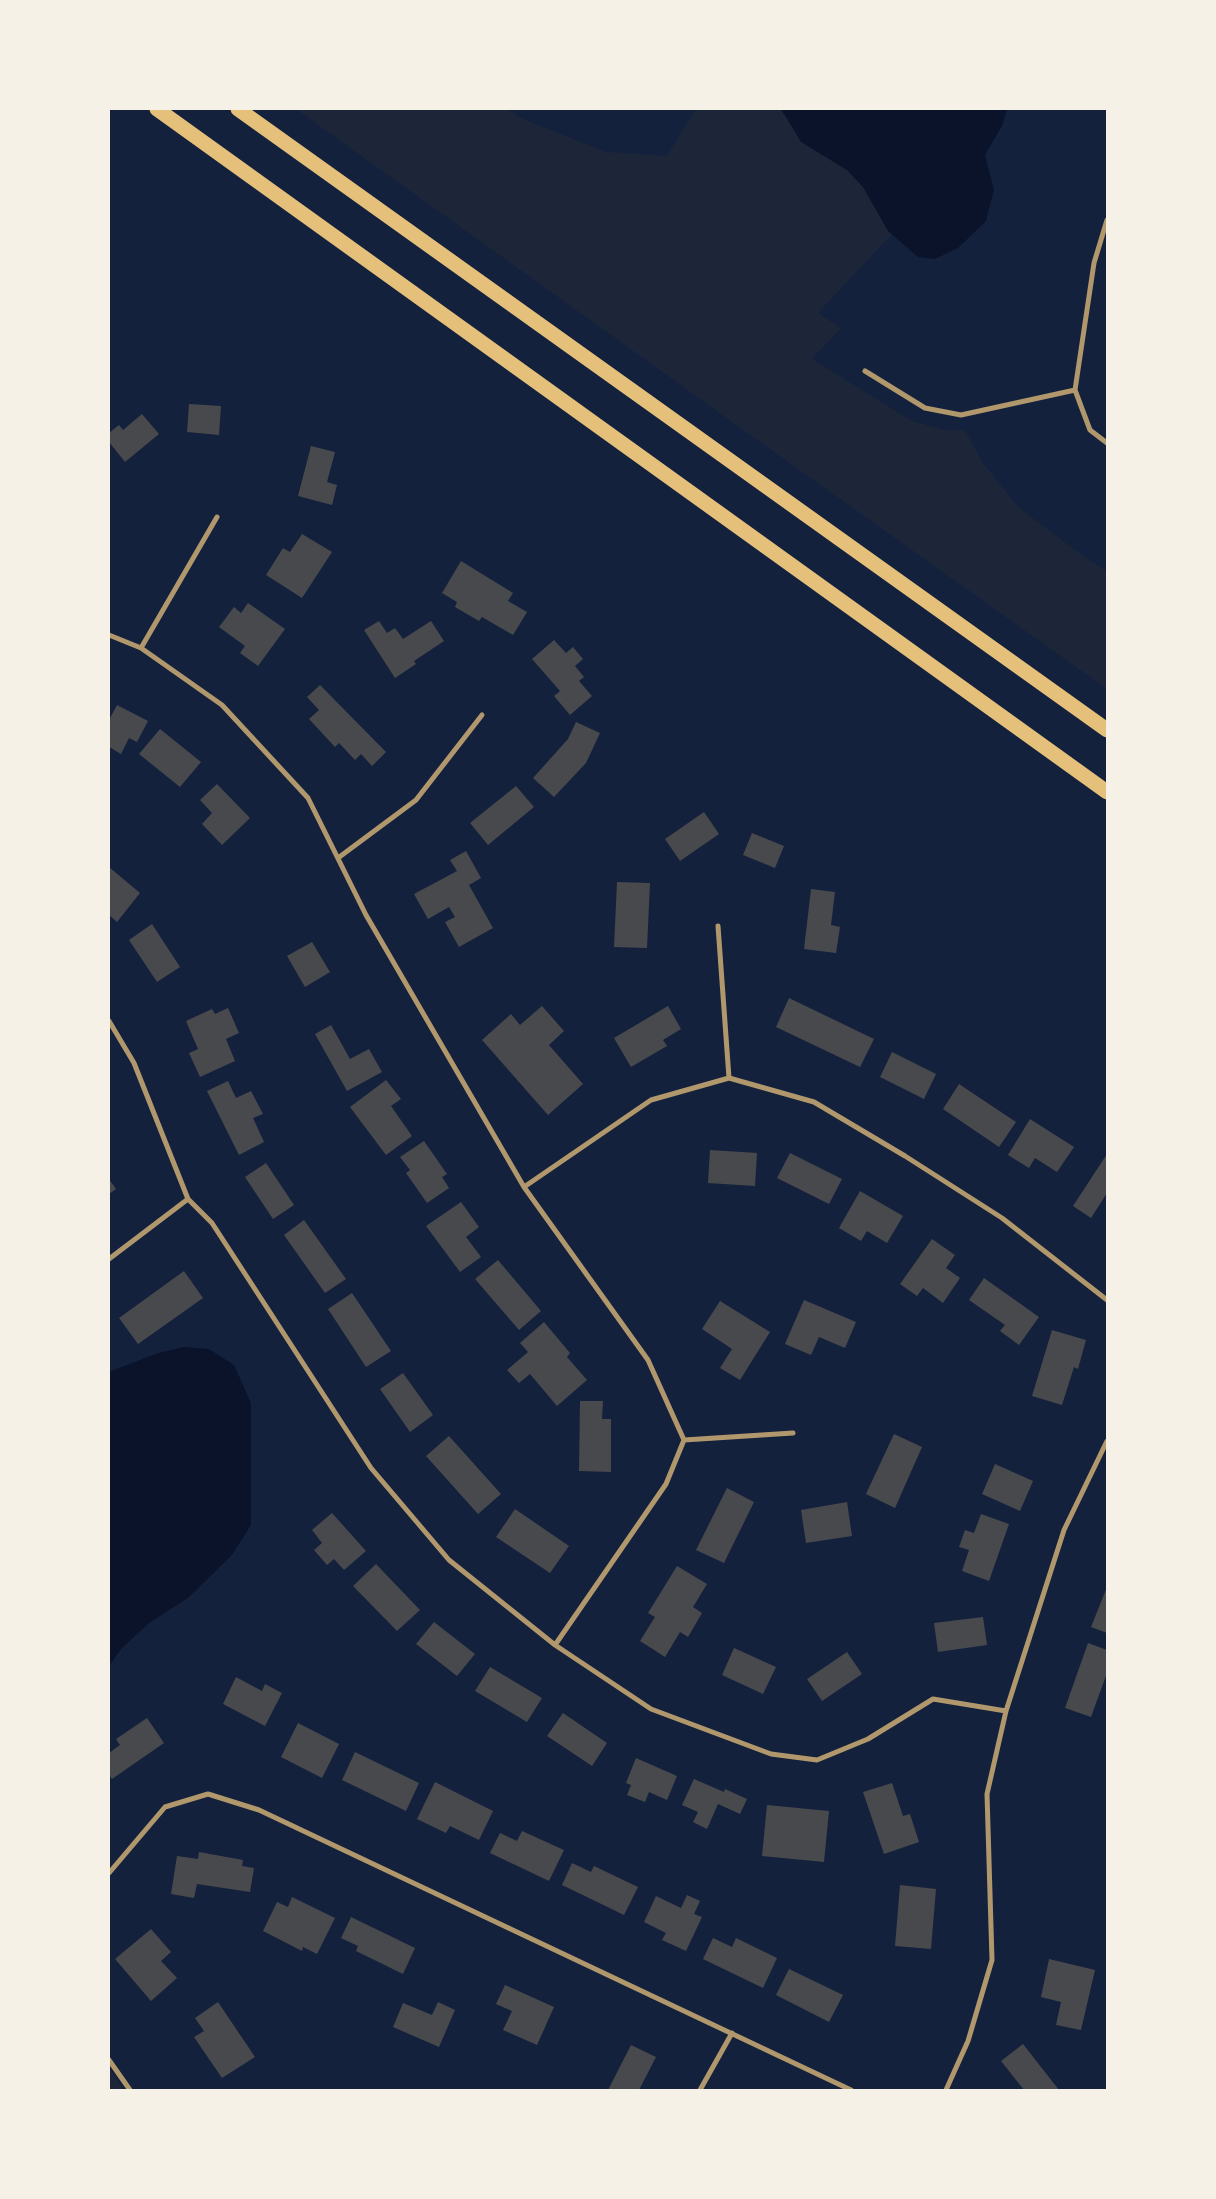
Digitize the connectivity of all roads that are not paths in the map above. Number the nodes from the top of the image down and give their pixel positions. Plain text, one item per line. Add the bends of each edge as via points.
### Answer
1 (157, 109) edge
2 (238, 109) edge
3 (1107, 220) edge
4 (865, 371) dead end
5 (1075, 390) junction
6 (1107, 443) edge
7 (217, 517) dead end
8 (109, 635) edge
9 (141, 648) junction
10 (482, 715) dead end
11 (1107, 730) edge
12 (1107, 792) edge
13 (338, 858) junction
14 (718, 926) dead end
15 (109, 1022) edge
16 (729, 1078) junction
17 (524, 1187) junction
18 (188, 1199) junction
19 (109, 1259) edge
20 (1107, 1300) edge
21 (793, 1432) dead end
22 (684, 1440) junction
23 (1107, 1441) edge
24 (555, 1645) junction
25 (1006, 1711) junction
26 (109, 1873) edge
27 (732, 2033) junction
28 (109, 2060) edge
29 (130, 2090) edge
30 (700, 2090) edge
31 (851, 2090) edge
32 (946, 2090) edge

1 - 12 highway
2 - 11 highway
3 - 5 street via 1094,263
4 - 5 street via 925,408 961,415
5 - 6 street via 1090,430
7 - 9 street
8 - 9 street
9 - 13 street via 222,705 308,798
10 - 13 street via 416,800
13 - 17 street via 366,915
14 - 16 street
15 - 18 street via 134,1063
16 - 17 street via 651,1100
16 - 20 street via 814,1102 906,1156 1002,1218
17 - 22 street via 648,1360
18 - 19 street
18 - 24 street via 212,1223 371,1468 449,1560
21 - 22 street
22 - 24 street via 666,1484
23 - 25 street via 1064,1530
24 - 25 street via 651,1709 771,1754 817,1760 868,1739 933,1699
25 - 32 street via 987,1794 992,1960 968,2041
26 - 27 street via 165,1807 208,1794 260,1810
27 - 30 street
27 - 31 street
28 - 29 street

